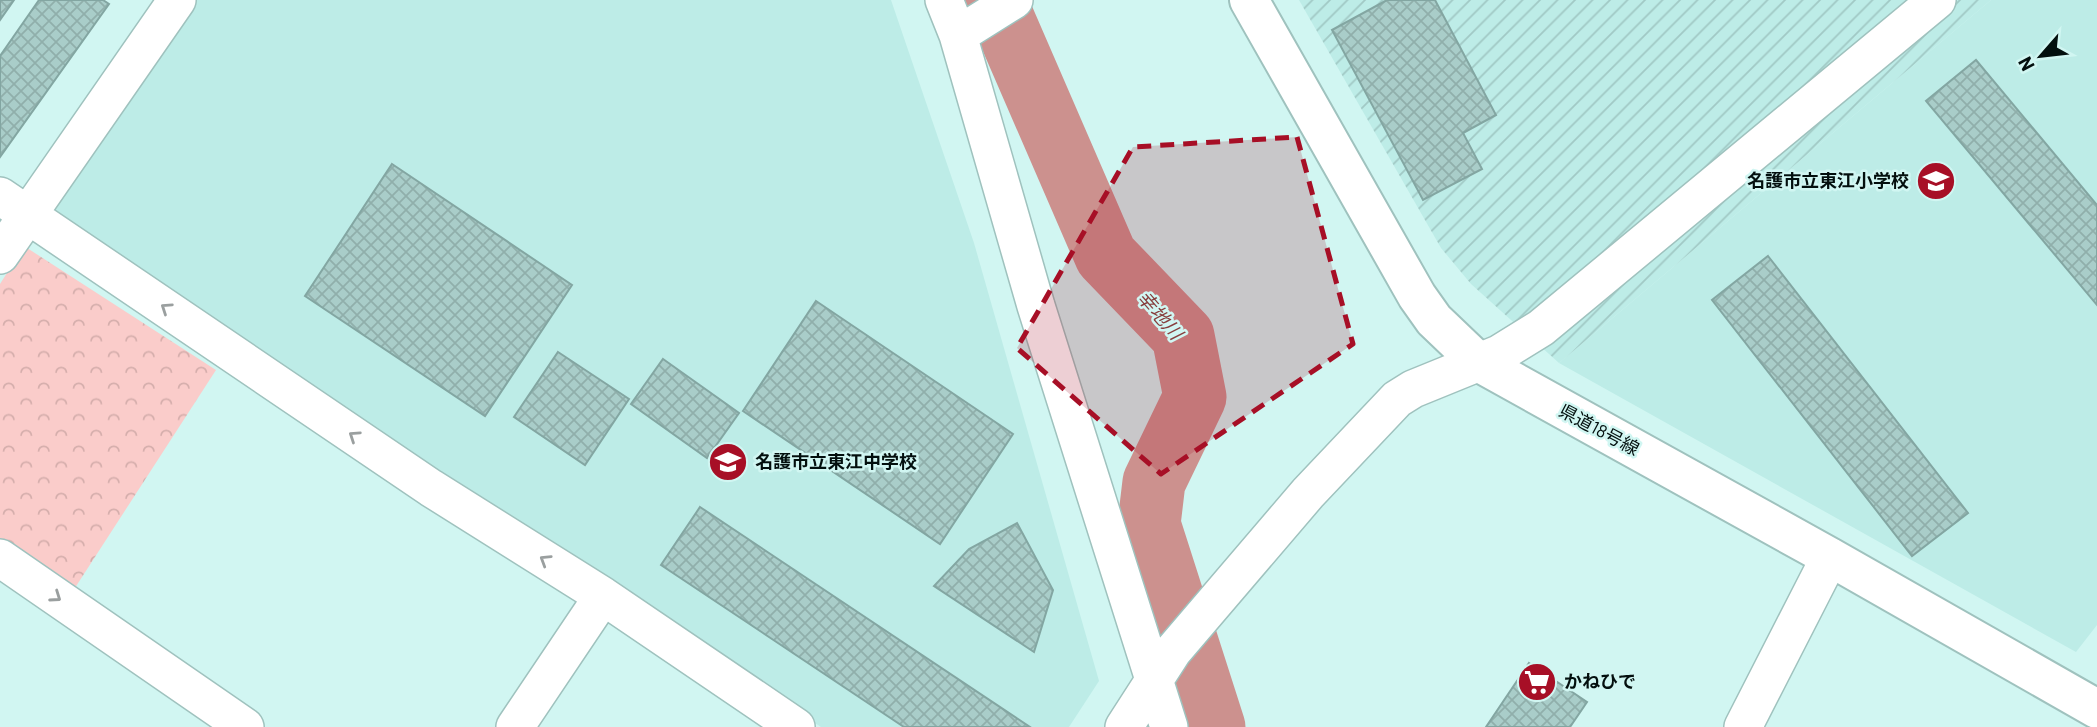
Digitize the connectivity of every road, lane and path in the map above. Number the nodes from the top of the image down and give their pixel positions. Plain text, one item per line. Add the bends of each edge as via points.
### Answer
1 (944, 0) edge
2 (1013, 0) edge
3 (1249, 0) edge
4 (1937, 0) edge
5 (170, 3) edge
6 (967, 28) junction
7 (14, 205) edge
8 (0, 255) edge
9 (1478, 362) junction
10 (1830, 557) junction
11 (0, 558) edge
12 (603, 596) junction
13 (1164, 665) junction
14 (2097, 709) edge
15 (246, 727) edge
16 (515, 727) edge
17 (796, 727) edge
18 (1124, 727) edge
19 (1169, 727) edge
20 (1743, 727) edge

1 - 6 street
2 - 6 street
3 - 9 main road, 県道18号線 via 1417,296 1434,320
4 - 9 street via 1541,328
5 - 7 street
6 - 13 street via 1035,306
7 - 8 street
12 -> 7 street via 431,488
9 - 10 main road, 県道18号線
9 - 13 street via 1397,399 1308,494
10 - 14 main road, 県道18号線
10 - 20 street
11 -> 15 street
12 - 16 street
12 - 17 street
13 - 18 street
13 - 19 street

